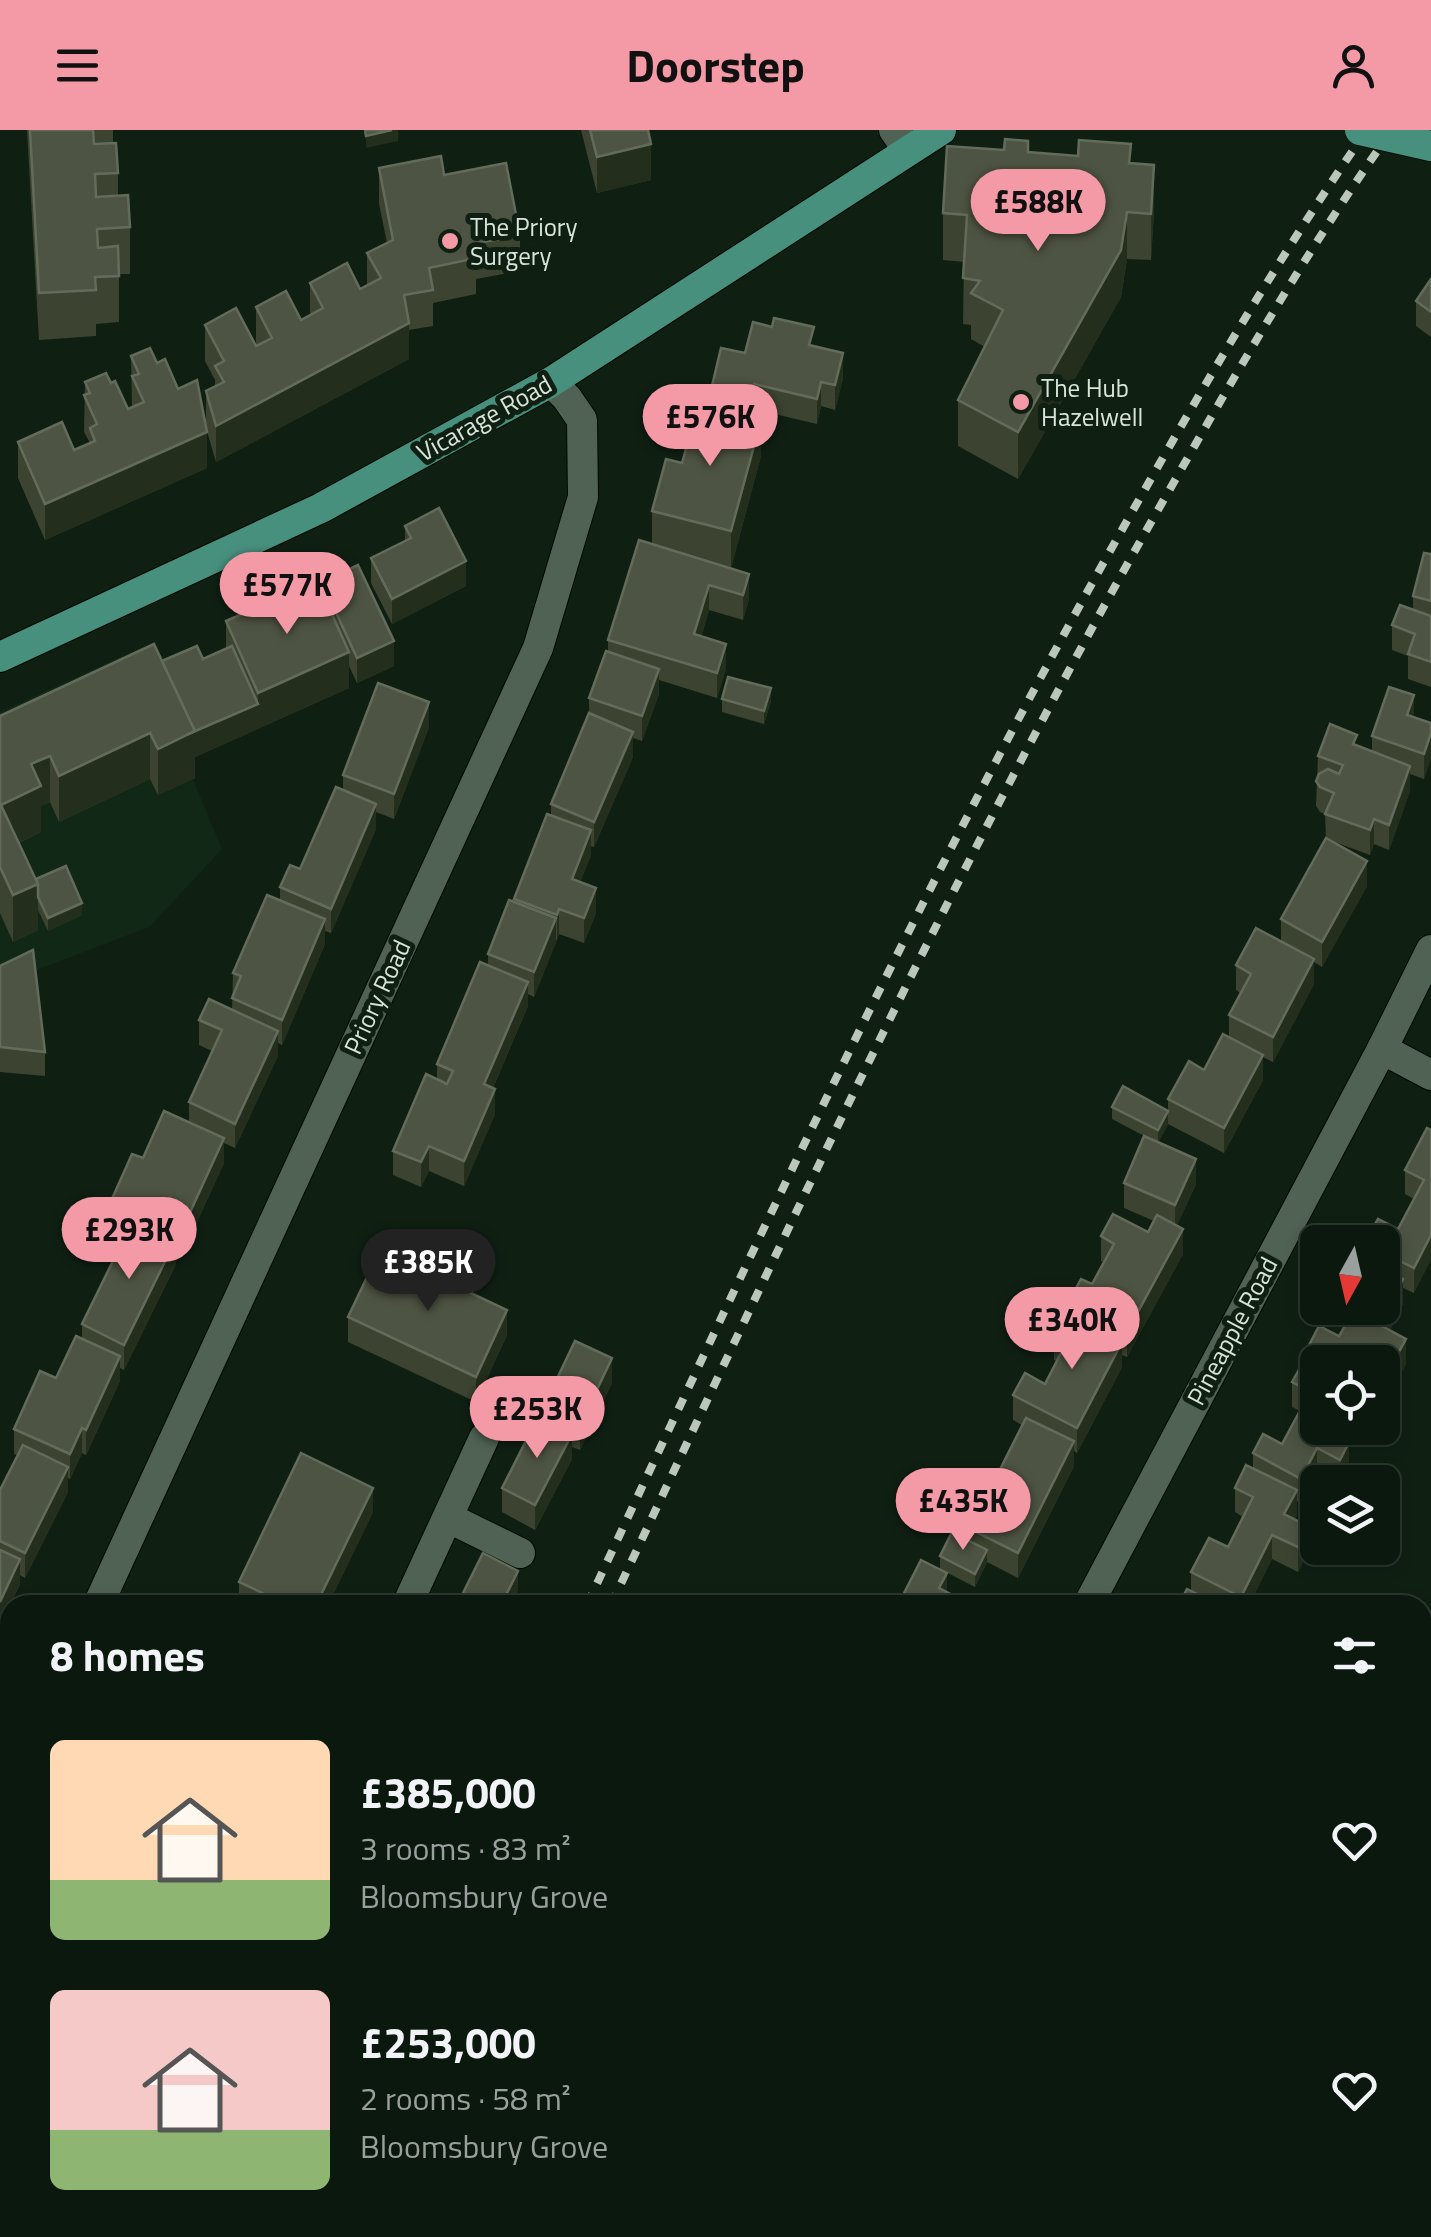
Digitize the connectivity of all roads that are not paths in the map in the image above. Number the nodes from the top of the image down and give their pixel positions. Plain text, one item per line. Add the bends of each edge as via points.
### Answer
1 (941, 130) edge
2 (1360, 130) edge
3 (901, 140) edge
4 (1431, 146) edge
5 (551, 382) junction
6 (0, 657) edge
7 (1431, 950) edge
8 (1382, 1049) junction
9 (1431, 1074) edge
10 (484, 1438) dead end
11 (449, 1518) junction
12 (520, 1553) dead end
13 (103, 1595) edge
14 (411, 1595) edge
15 (1093, 1595) edge

1 - 3 main road, Vicarage Road
2 - 4 main road, bridge
3 - 5 main road, Vicarage Road
5 - 6 main road, Vicarage Road via 321,508
5 - 13 street, Priory Road via 582,420 583,497 538,648
7 - 8 street, Pineapple Road
8 - 9 street
8 - 15 street, Pineapple Road
10 - 11 street
11 - 12 street
11 - 14 street

